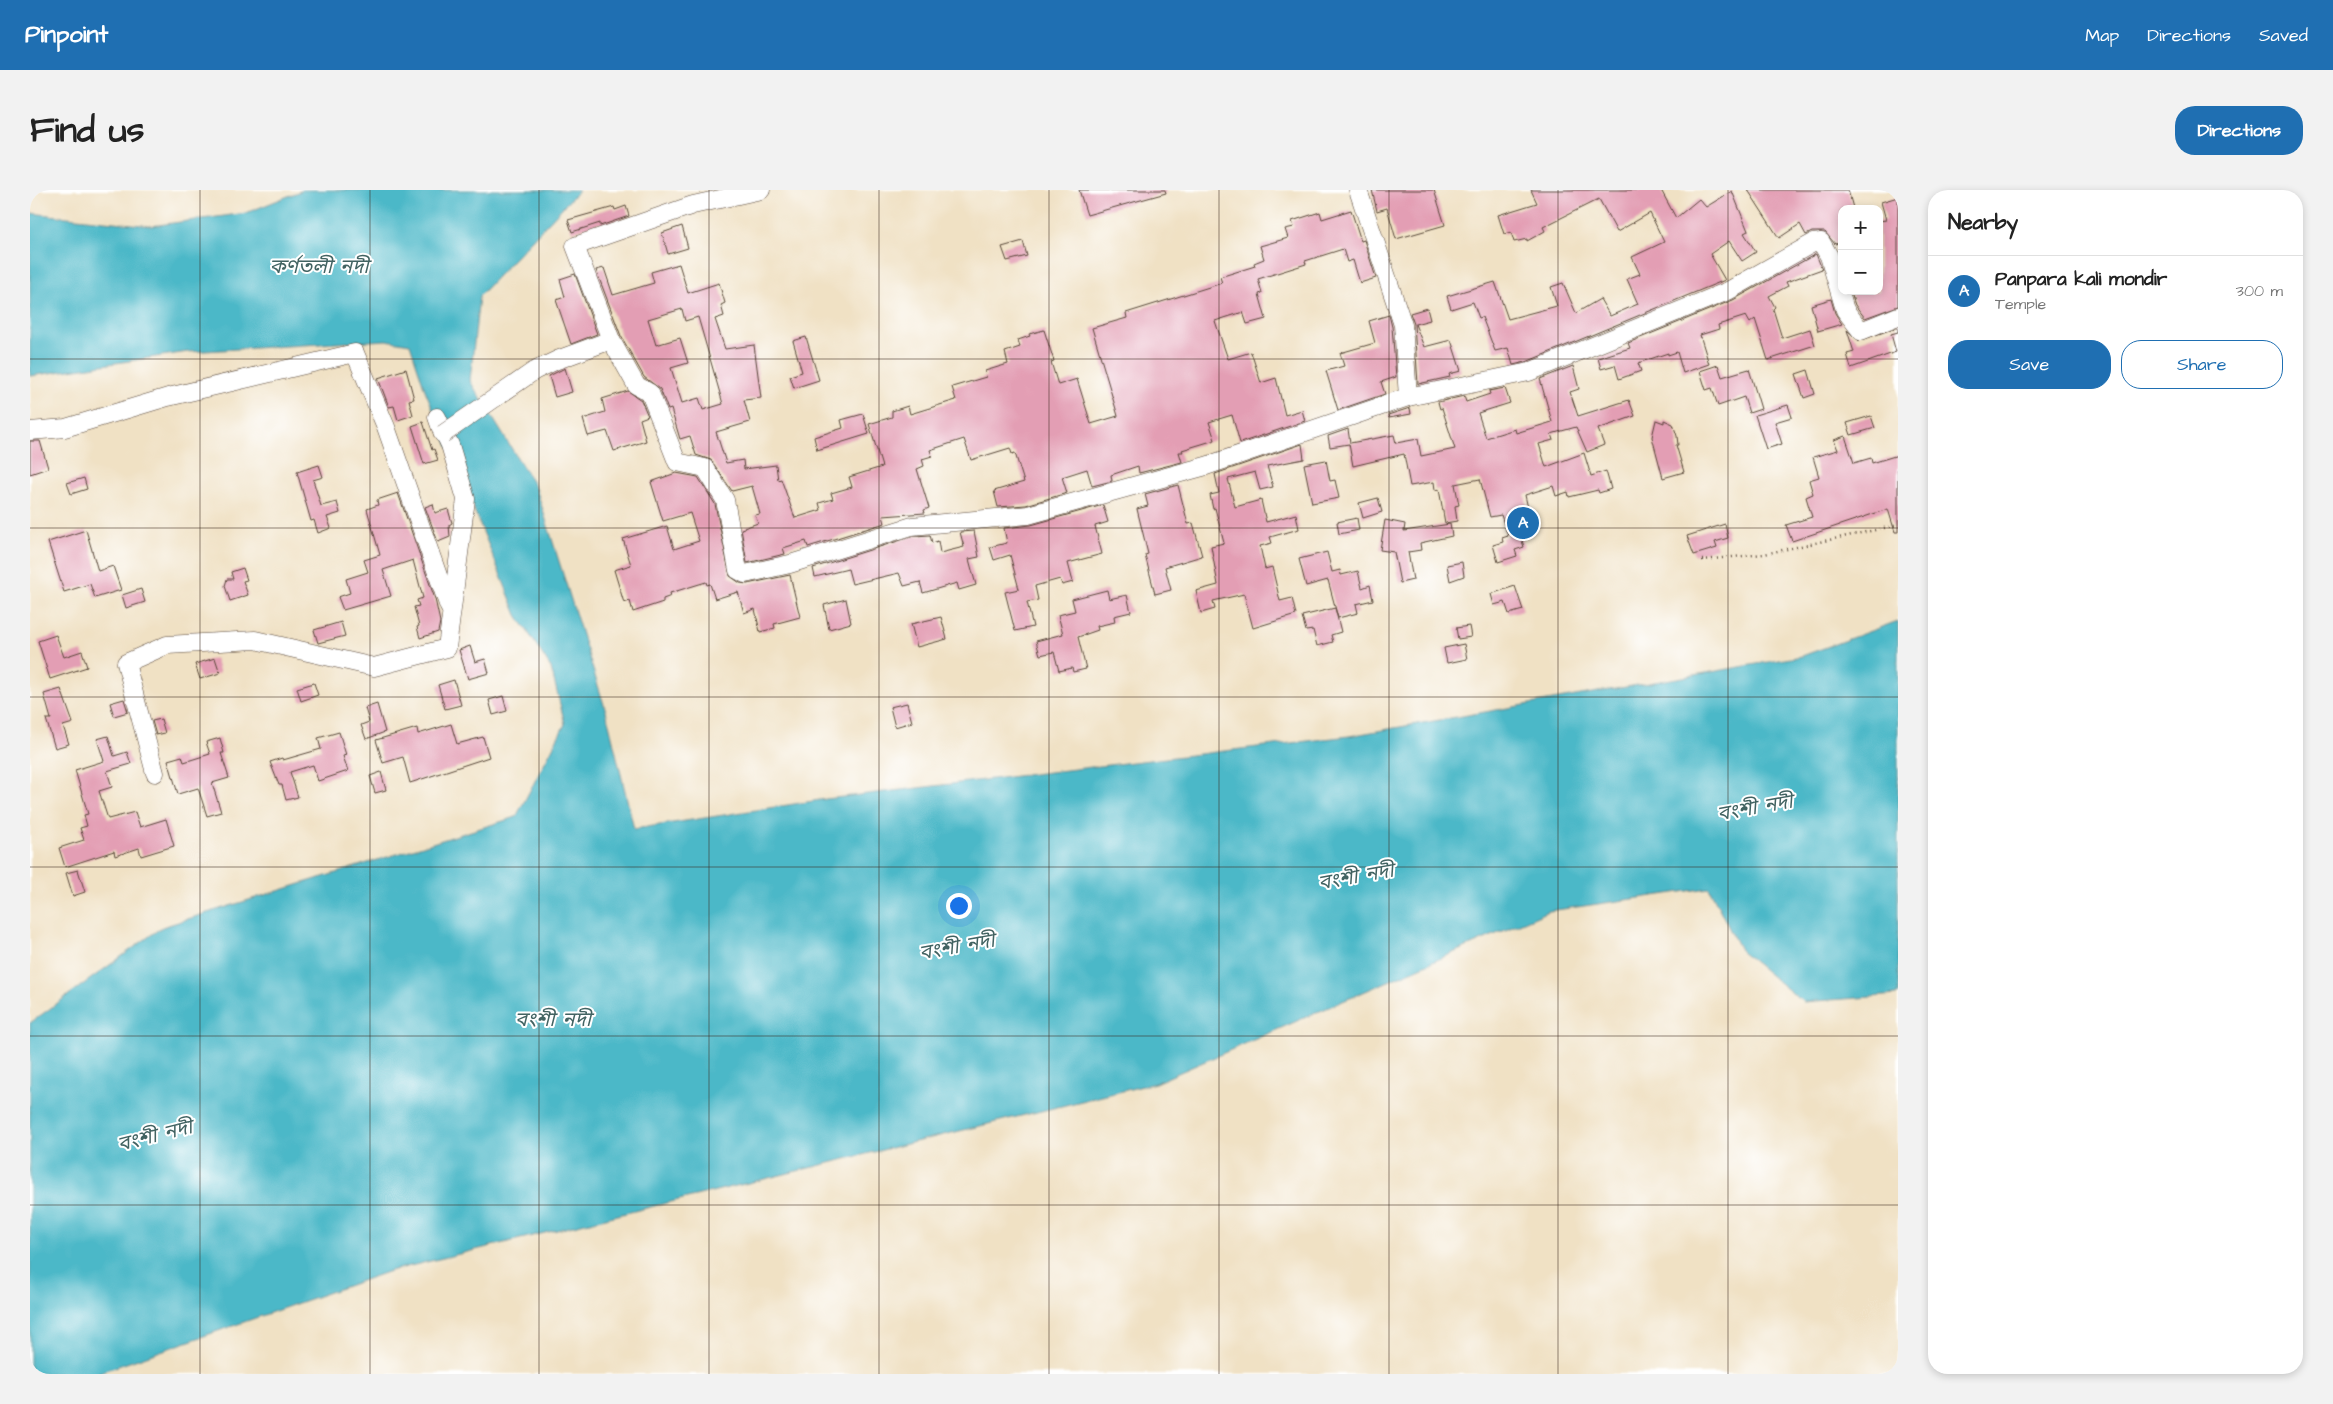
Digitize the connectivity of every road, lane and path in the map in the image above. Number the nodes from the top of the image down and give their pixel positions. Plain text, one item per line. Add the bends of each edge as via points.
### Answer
1 (761, 190) edge
2 (1358, 190) edge
3 (1898, 316) edge
4 (611, 340) junction
5 (1408, 397) junction
6 (30, 431) edge
7 (1898, 525) edge
8 (1702, 560) dead end
9 (450, 610) junction
10 (155, 772) dead end

1 - 4 street via 693,205 575,246
2 - 5 street via 1403,325
3 - 5 street via 1861,331 1845,310 1829,256 1821,242 1813,243 1728,291 1529,372
4 - 5 street via 636,385 650,393 677,462 705,468 725,500 738,570 745,574 790,564 912,526 1028,515 1206,466
4 - 9 street, bridge via 534,371 443,434 437,417 450,444 466,499
6 - 9 street via 65,428 168,397 355,353 386,427
7 - 8 path via 1764,554
9 - 10 street via 447,648 374,667 255,640 167,644 126,662

